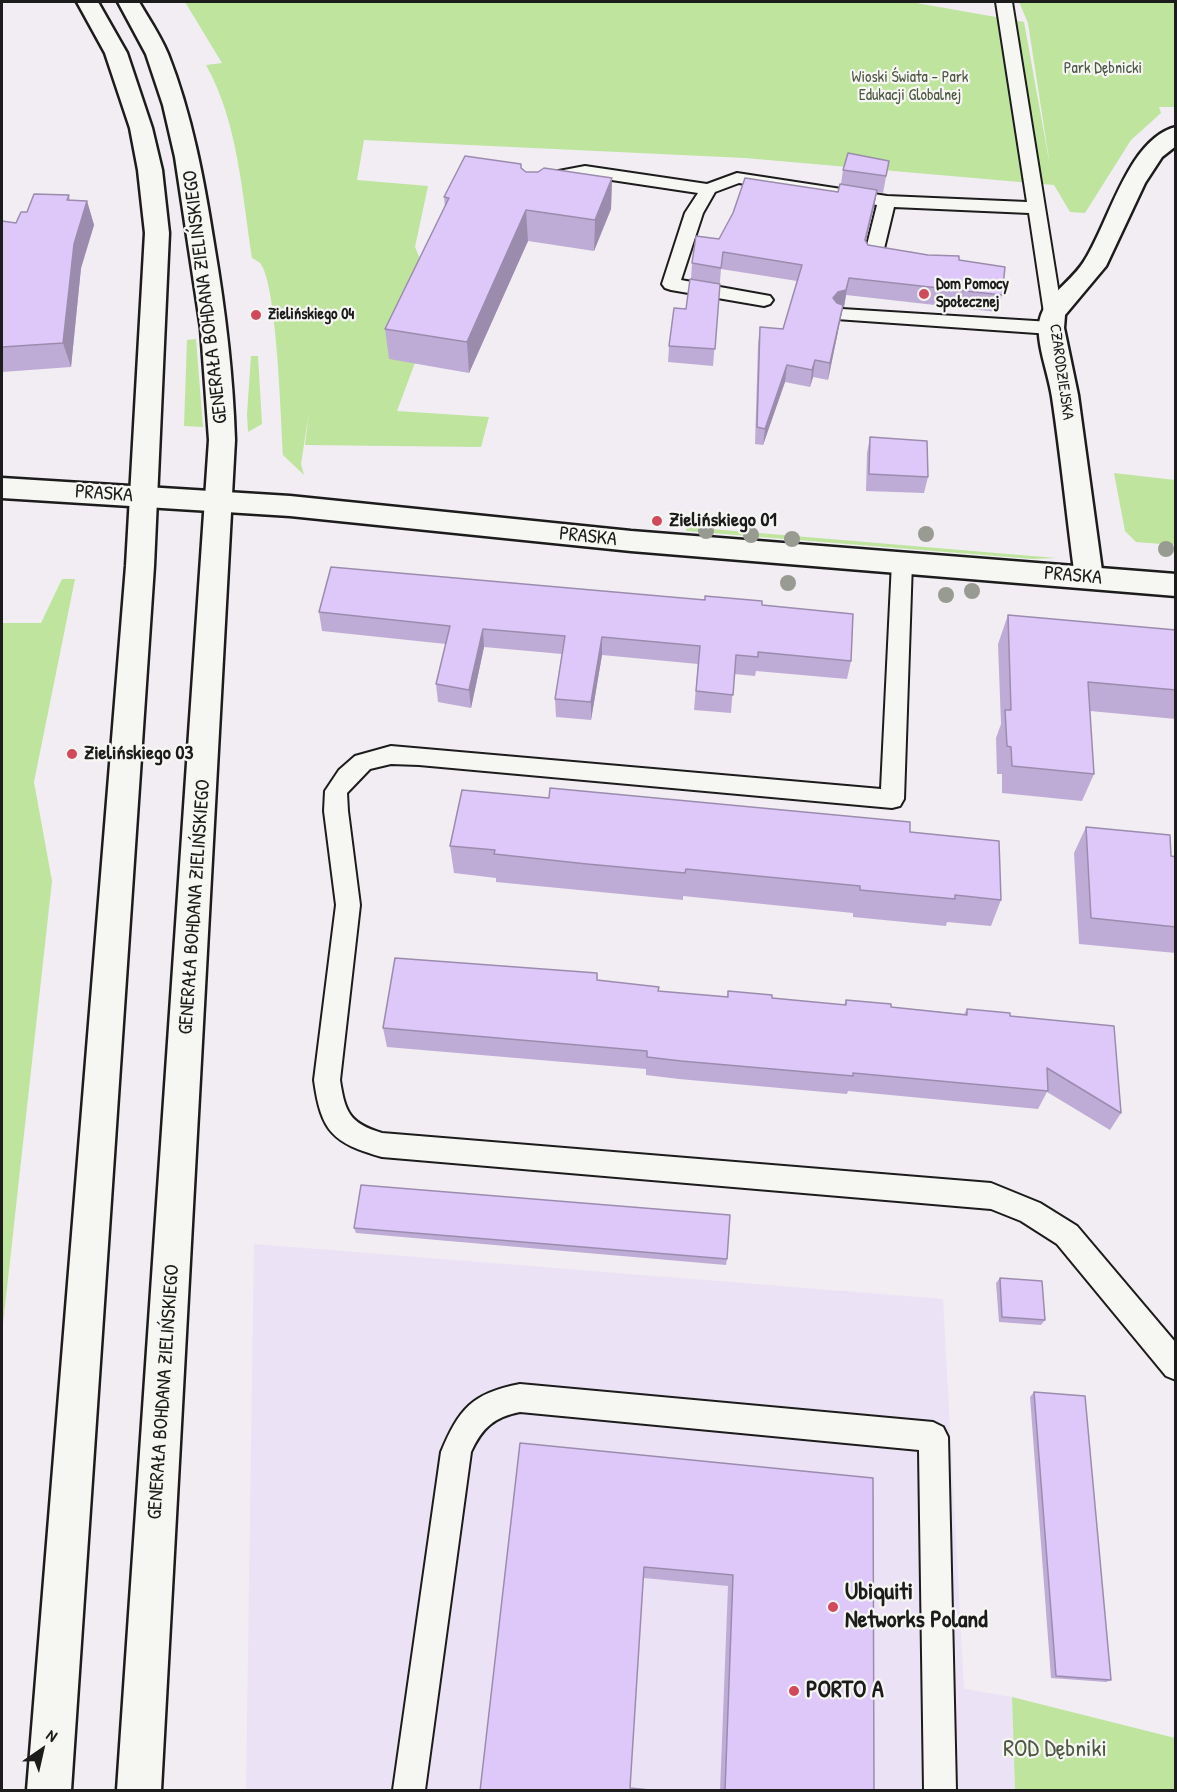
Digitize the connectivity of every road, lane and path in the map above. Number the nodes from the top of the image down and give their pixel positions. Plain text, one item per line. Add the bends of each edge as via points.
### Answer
1 (88, 2) edge
2 (129, 2) edge
3 (1004, 2) edge
4 (1176, 134) edge
5 (709, 189) junction
6 (535, 193) edge
7 (888, 201) junction
8 (1037, 208) junction
9 (873, 256) edge
10 (764, 300) dead end
11 (842, 315) edge
12 (1052, 321) junction
13 (2, 488) edge
14 (144, 497) junction
15 (218, 501) junction
16 (902, 562) junction
17 (1089, 578) junction
18 (1176, 585) edge
19 (1176, 1366) edge
20 (49, 1791) edge
21 (139, 1791) edge
22 (409, 1791) edge
23 (940, 1791) edge

1 - 14 main road, GENERAŁA BOHDANA ZIELIŃSKIEGO via 116,53 130,91 155,206 155,304
2 - 15 main road, GENERAŁA BOHDANA ZIELIŃSKIEGO via 156,51 187,150 220,383
3 - 8 lane
4 - 12 main road, CZARODZIEJSKA via 1154,152 1133,183 1094,266
5 - 6 lane via 585,171 554,177
5 - 7 lane via 736,178
5 - 10 lane via 694,213 671,284
7 - 8 lane
7 - 9 lane
8 - 12 lane
11 - 12 lane
12 - 17 main road, CZARODZIEJSKA
13 - 14 main road, PRASKA
14 - 15 main road, PRASKA
14 - 20 main road, GENERAŁA BOHDANA ZIELIŃSKIEGO
15 - 16 main road, PRASKA via 632,541
15 - 21 main road, GENERAŁA BOHDANA ZIELIŃSKIEGO
16 - 17 main road, PRASKA
16 - 19 lane via 892,799 419,756 391,755 363,762 347,776 336,791 348,905 327,1080 329,1103 339,1125 359,1139 382,1145 992,1196 1047,1220 1067,1235
17 - 18 main road, PRASKA
22 - 23 lane via 456,1452 464,1431 477,1414 496,1402 520,1398 933,1437

